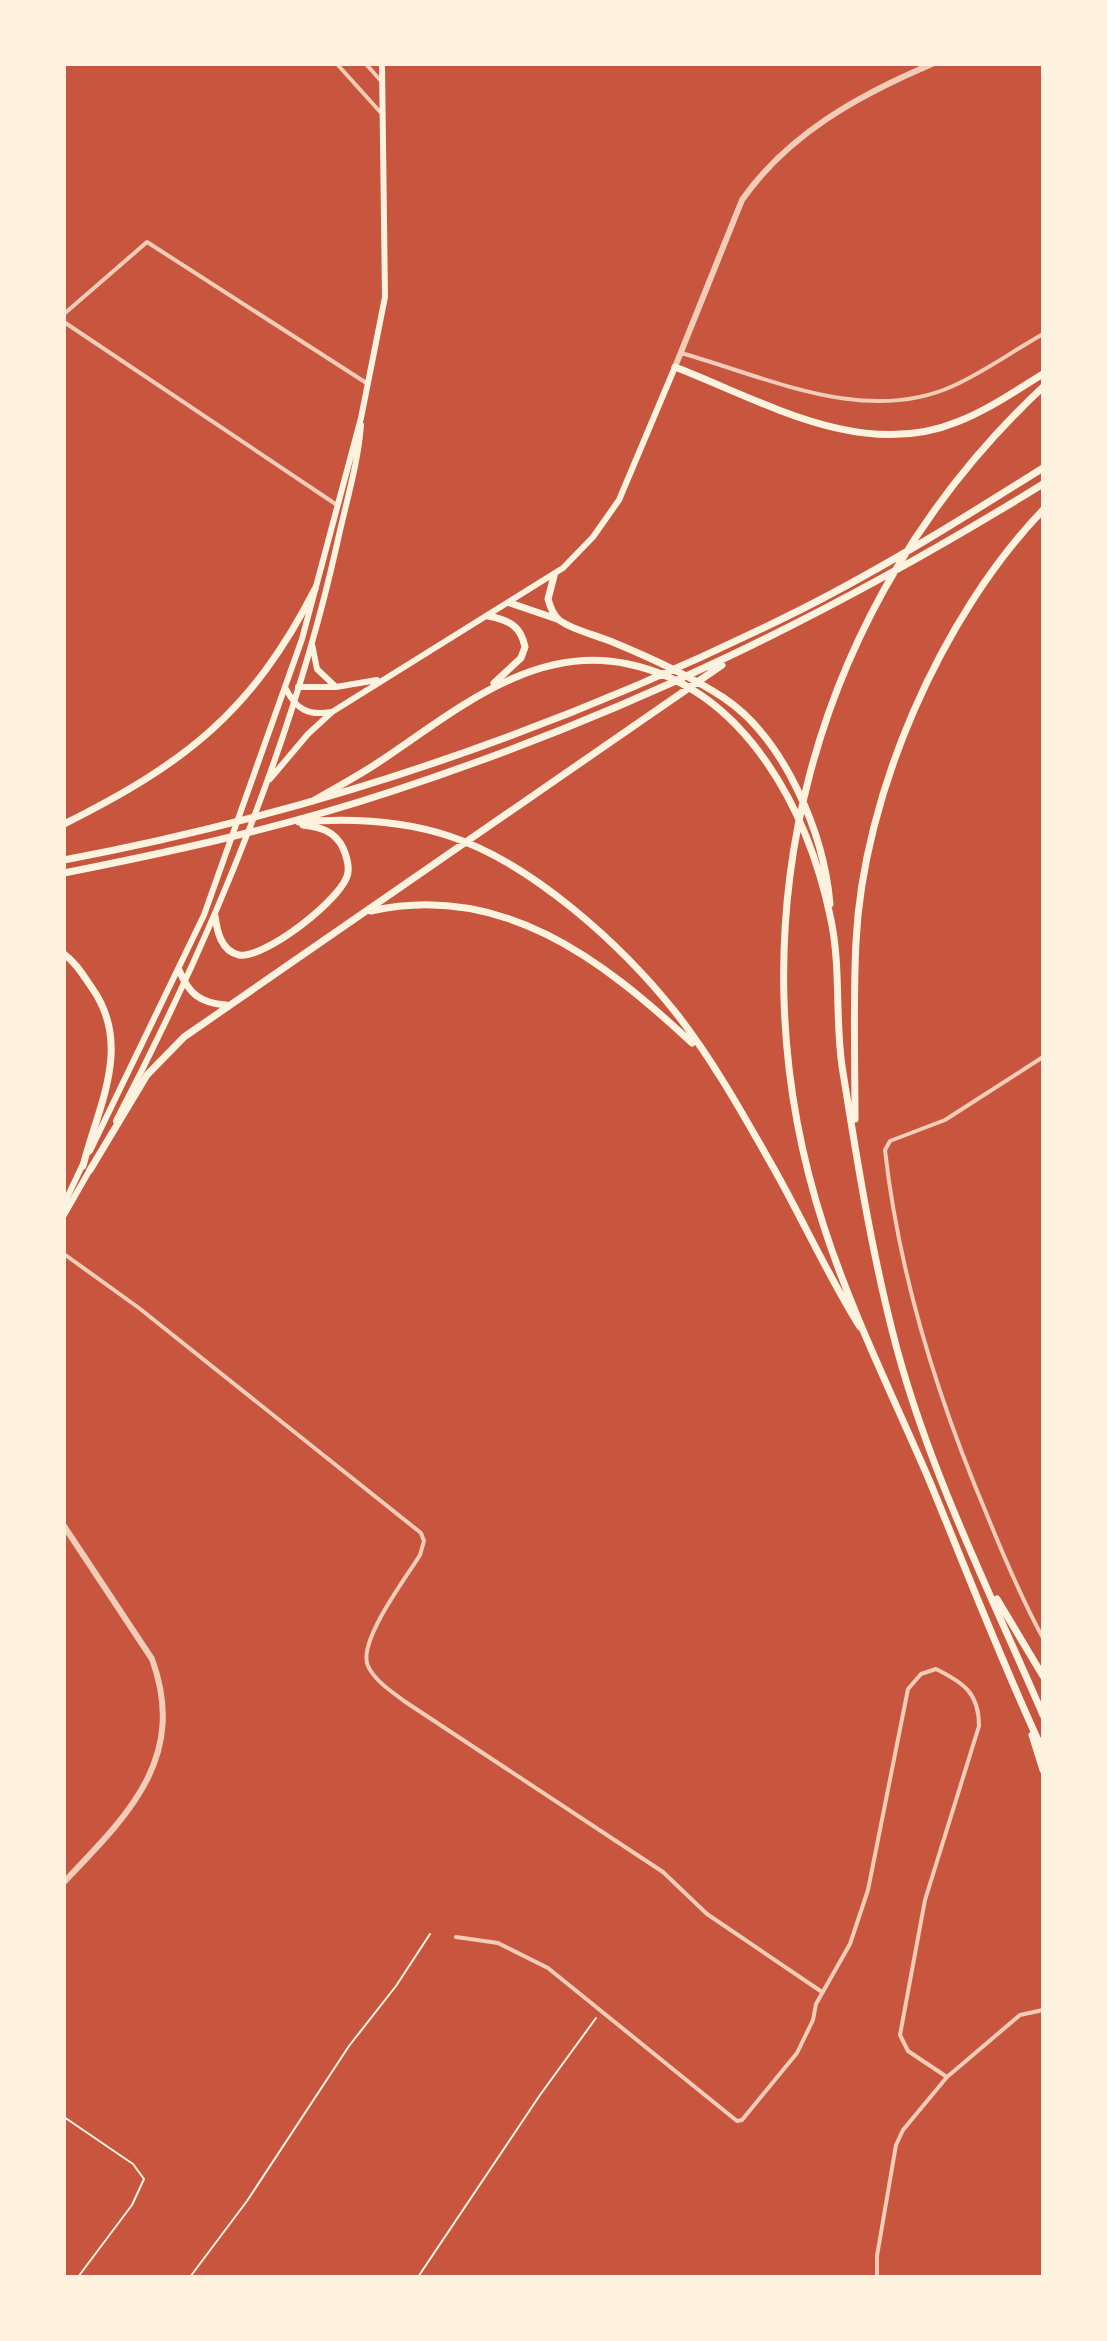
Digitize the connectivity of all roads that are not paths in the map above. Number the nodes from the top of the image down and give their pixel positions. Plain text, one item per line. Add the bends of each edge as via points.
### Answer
1 (337, 64) edge
2 (366, 64) edge
3 (382, 64) edge
4 (932, 64) edge
5 (382, 82) junction
6 (382, 114) junction
7 (64, 314) edge
8 (64, 322) edge
9 (1043, 334) edge
10 (681, 353) junction
11 (675, 367) junction
12 (1043, 374) edge
13 (369, 384) junction
14 (1043, 387) edge
15 (361, 418) junction
16 (1043, 468) edge
17 (1043, 484) edge
18 (337, 505) junction
19 (1043, 510) edge
20 (554, 576) junction
21 (315, 589) junction
22 (510, 603) junction
23 (488, 616) junction
24 (559, 620) junction
25 (312, 642) junction
26 (733, 657) junction
27 (380, 679) junction
28 (299, 686) junction
29 (336, 687) junction
30 (489, 687) junction
31 (286, 689) junction
32 (294, 702) junction
33 (332, 712) junction
34 (265, 786) junction
35 (313, 801) junction
36 (285, 823) junction
37 (64, 824) edge
38 (64, 860) edge
39 (64, 873) edge
40 (365, 912) junction
41 (215, 916) junction
42 (832, 923) junction
43 (64, 954) edge
44 (179, 970) junction
45 (185, 983) junction
46 (226, 1005) junction
47 (704, 1054) junction
48 (1043, 1057) edge
49 (855, 1141) junction
50 (86, 1168) junction
51 (64, 1204) edge
52 (64, 1215) edge
53 (64, 1254) edge
54 (870, 1344) junction
55 (64, 1526) edge
56 (983, 1575) junction
57 (1043, 1638) edge
58 (1043, 1676) edge
59 (1043, 1715) edge
60 (1029, 1721) junction
61 (1043, 1751) edge
62 (1043, 1770) edge
63 (64, 1882) edge
64 (456, 1937) dead end
65 (822, 1992) junction
66 (1043, 2010) edge
67 (947, 2077) junction
68 (877, 2277) edge

1 - 6 street
2 - 5 street
3 - 5 main road
4 - 10 street via 876,88 826,119 758,177 736,214
5 - 6 main road
6 - 13 main road via 385,297
7 - 13 street via 147,242
8 - 18 street
9 - 10 street via 955,385 889,402 842,399
10 - 11 street
11 - 12 highway via 814,423 890,436 955,423
11 - 20 main road via 619,500 593,537
13 - 15 main road
14 - 54 highway via 977,452 892,571 859,635 820,735 801,804 782,960 784,1028 799,1134 824,1227
15 - 18 main road
15 - 25 main road
16 - 35 highway via 805,608 711,653 510,737
17 - 26 highway via 812,618
18 - 21 main road
19 - 49 highway via 1017,536 970,604 919,698 896,756 870,851 856,940
20 - 22 main road
20 - 24 highway via 548,599
21 - 31 main road
21 - 37 highway via 270,668 238,708 145,780
22 - 23 main road
22 - 24 highway
23 - 27 main road
23 - 30 highway via 516,627 525,647 514,666
24 - 42 highway via 657,661 726,699 746,718 780,759 807,807 828,881
25 - 28 main road
25 - 29 main road via 317,669
26 - 36 highway via 536,741
26 - 40 highway
27 - 29 main road
27 - 33 main road
28 - 29 main road
28 - 31 main road
28 - 32 main road
30 - 35 highway
30 - 42 highway via 544,667 586,661 628,664 704,698 760,753 791,798
31 - 32 main road
31 - 44 main road
32 - 33 main road via 314,714
32 - 34 main road
33 - 34 main road
34 - 41 main road
35 - 38 highway via 202,832
36 - 39 highway
36 - 41 highway via 320,827 338,839 348,874 333,898 299,926 248,955 237,955 221,942
36 - 47 highway via 341,819 447,835 485,851 544,887 589,924 644,976
40 - 46 highway
40 - 47 highway via 436,902 484,910 533,927 599,963
41 - 45 main road
42 - 49 highway via 841,1061
43 - 50 highway via 102,1002 111,1038 110,1082
44 - 45 highway
44 - 50 main road
45 - 46 highway via 206,1003
45 - 50 main road
46 - 50 highway via 147,1075
47 - 54 highway
48 - 57 street via 945,1120 890,1141 885,1150 902,1253 942,1398 1013,1578
49 - 56 highway via 893,1333 922,1425
50 - 51 main road
50 - 52 main road
53 - 65 street via 421,1533 420,1555 365,1648 376,1678 663,1872 707,1914
54 - 60 highway
55 - 63 street via 152,1659 165,1722 158,1759 142,1792
56 - 58 highway
56 - 59 highway
60 - 61 highway
60 - 62 highway
64 - 65 street via 498,1943 532,1958 737,2121 746,2117 797,2053
65 - 67 street via 842,1962 868,1890 908,1689 921,1674 936,1669 977,1700 979,1726 925,1900 900,2041
66 - 67 street via 1020,2015
67 - 68 street via 903,2130 891,2160

